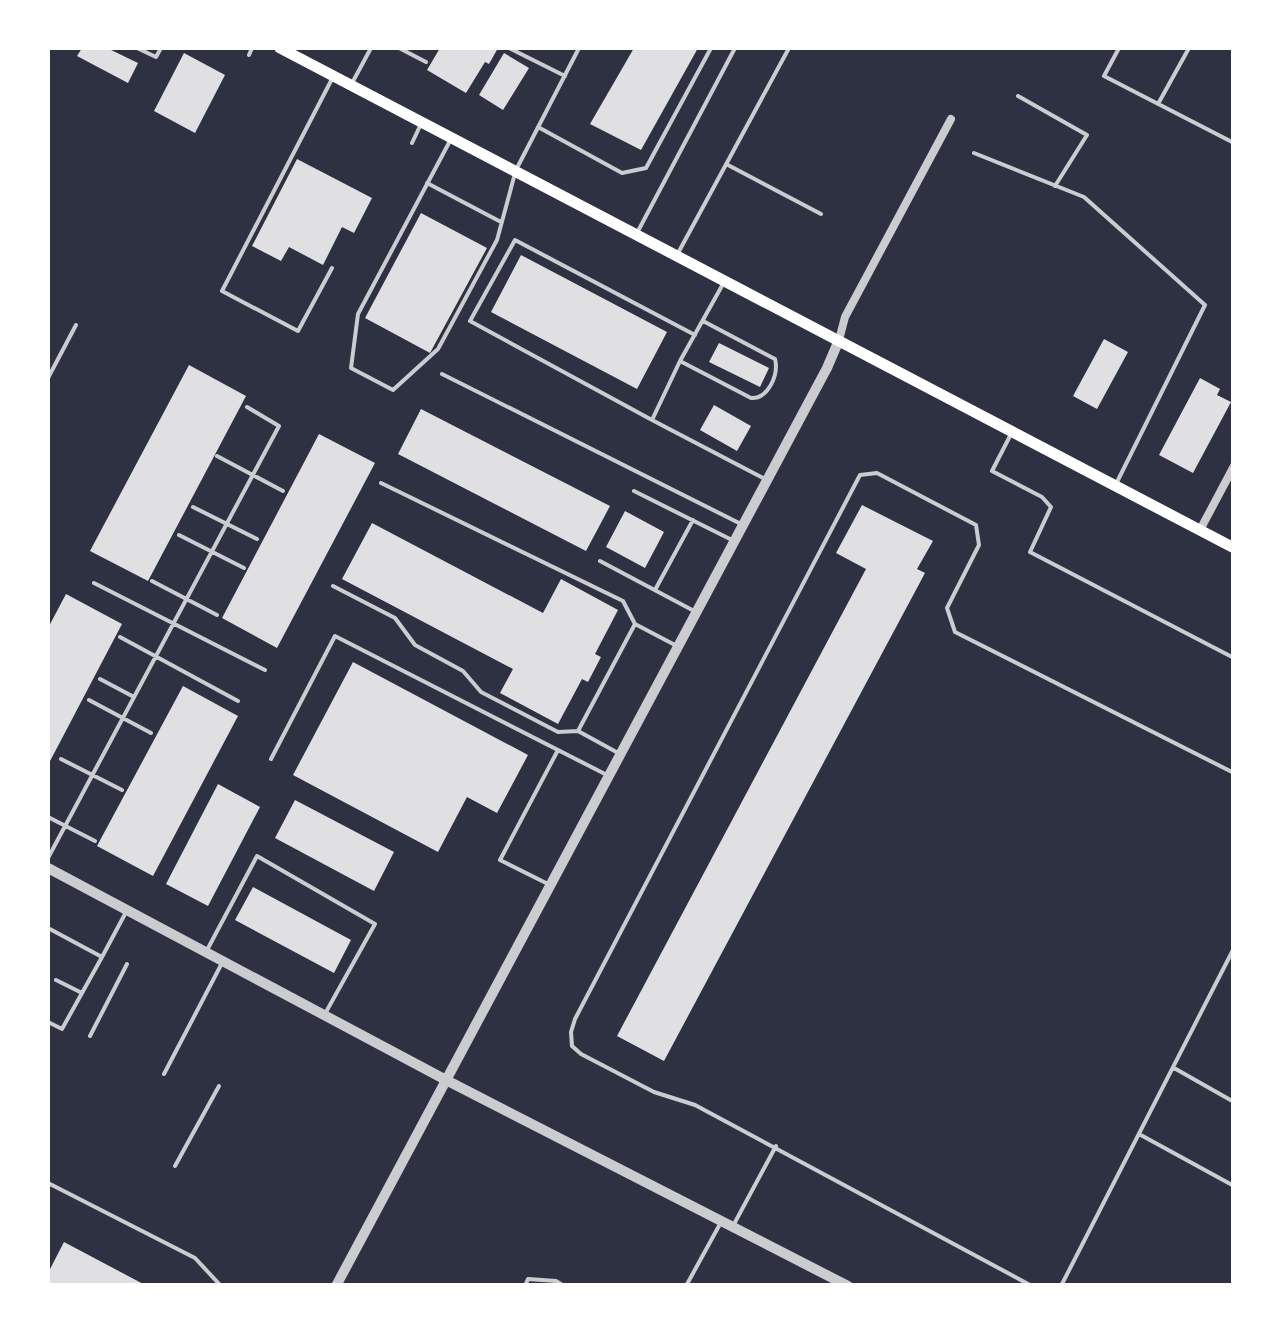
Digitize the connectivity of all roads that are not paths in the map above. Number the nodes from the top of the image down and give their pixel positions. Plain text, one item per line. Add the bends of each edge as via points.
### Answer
1 (137, 48) edge
2 (161, 48) edge
3 (252, 48) edge
4 (280, 48) edge
5 (371, 48) edge
6 (399, 48) edge
7 (509, 48) edge
8 (579, 48) edge
9 (710, 48) edge
10 (736, 48) edge
11 (789, 48) edge
12 (1119, 48) edge
13 (1189, 48) edge
14 (248, 55) dead end
15 (426, 62) dead end
16 (334, 76) junction
17 (564, 76) junction
18 (351, 85) junction
19 (1018, 96) dead end
20 (1158, 104) junction
21 (951, 119) dead end
22 (422, 122) junction
23 (538, 127) junction
24 (452, 137) junction
25 (412, 143) dead end
26 (1234, 143) edge
27 (974, 153) dead end
28 (726, 164) junction
29 (516, 171) junction
30 (427, 184) junction
31 (1055, 186) junction
32 (821, 214) dead end
33 (501, 222) junction
34 (636, 234) junction
35 (677, 255) junction
36 (332, 268) dead end
37 (725, 280) junction
38 (703, 321) junction
39 (76, 326) dead end
40 (695, 335) junction
41 (839, 340) junction
42 (680, 361) junction
43 (442, 374) dead end
44 (48, 378) edge
45 (247, 406) dead end
46 (652, 420) junction
47 (1012, 432) junction
48 (217, 456) dead end
49 (1234, 466) edge
50 (253, 475) junction
51 (767, 480) junction
52 (381, 482) dead end
53 (1115, 486) junction
54 (284, 491) dead end
55 (634, 491) dead end
56 (194, 507) dead end
57 (693, 520) junction
58 (227, 523) junction
59 (742, 525) junction
60 (1200, 530) junction
61 (179, 536) dead end
62 (256, 540) dead end
63 (734, 541) junction
64 (1234, 548) edge
65 (212, 551) junction
66 (600, 561) dead end
67 (244, 568) dead end
68 (152, 581) dead end
69 (94, 583) dead end
70 (332, 586) dead end
71 (655, 590) junction
72 (186, 599) junction
73 (696, 612) junction
74 (217, 615) dead end
75 (173, 624) junction
76 (635, 624) junction
77 (120, 637) dead end
78 (678, 646) junction
79 (156, 656) junction
80 (1234, 658) edge
81 (264, 670) dead end
82 (100, 679) dead end
83 (134, 697) junction
84 (88, 700) dead end
85 (238, 701) dead end
86 (122, 718) junction
87 (578, 731) junction
88 (151, 733) dead end
89 (558, 750) junction
90 (620, 754) junction
91 (61, 759) dead end
92 (270, 759) dead end
93 (1234, 774) edge
94 (92, 775) junction
95 (609, 776) junction
96 (122, 790) dead end
97 (48, 816) edge
98 (65, 826) junction
99 (94, 841) dead end
100 (48, 858) edge
101 (48, 868) edge
102 (550, 886) junction
103 (127, 910) junction
104 (48, 928) edge
105 (1234, 948) edge
106 (206, 952) junction
107 (102, 957) junction
108 (223, 961) junction
109 (127, 964) dead end
110 (56, 980) dead end
111 (82, 992) junction
112 (324, 1015) junction
113 (48, 1022) edge
114 (90, 1036) dead end
115 (1174, 1068) junction
116 (164, 1074) dead end
117 (446, 1080) junction
118 (219, 1086) dead end
119 (1234, 1102) edge
120 (1139, 1134) junction
121 (776, 1146) junction
122 (175, 1166) dead end
123 (48, 1185) edge
124 (1234, 1186) edge
125 (728, 1223) junction
126 (221, 1286) edge
127 (336, 1286) edge
128 (525, 1286) edge
129 (564, 1286) edge
130 (686, 1286) edge
131 (848, 1286) edge
132 (1032, 1286) edge
133 (1061, 1286) edge

1 - 2 lane via 156,58
3 - 14 lane
4 - 16 main road
5 - 18 lane
6 - 15 lane
7 - 17 lane
8 - 17 lane
9 - 23 lane via 646,168 622,172
10 - 34 lane
11 - 28 lane
12 - 20 lane via 1104,76
13 - 20 lane
16 - 18 main road
16 - 36 lane via 222,291 298,332
17 - 23 lane
18 - 22 main road
19 - 31 lane via 1087,135
20 - 26 lane
21 - 41 street via 844,317
22 - 24 main road
22 - 25 lane
23 - 29 lane
24 - 29 main road
24 - 30 lane
27 - 31 lane
28 - 32 lane
28 - 35 lane
29 - 33 lane
29 - 34 main road
30 - 33 lane
30 - 33 lane via 358,314 352,368 393,390 438,349
31 - 53 lane via 1084,197 1205,305
34 - 35 main road
35 - 37 main road
37 - 38 lane
37 - 41 main road
38 - 40 lane
38 - 42 lane via 775,360 764,396 750,398
39 - 44 lane
40 - 42 lane
40 - 46 lane via 515,240 470,321
41 - 47 main road
41 - 51 street
42 - 46 lane
43 - 59 lane
45 - 50 lane via 279,426
46 - 51 lane
47 - 53 main road
47 - 80 lane via 992,471 1051,507 1030,552
48 - 50 lane
49 - 60 street
50 - 54 lane
50 - 58 lane
51 - 59 street
52 - 76 lane via 623,601
53 - 60 main road
55 - 57 lane
56 - 58 lane
57 - 63 lane
57 - 71 lane
58 - 62 lane
58 - 65 lane
59 - 63 street
60 - 64 main road
61 - 65 lane
63 - 73 street
65 - 67 lane
65 - 72 lane
66 - 71 lane
68 - 72 lane
69 - 75 lane
70 - 87 lane via 396,618 414,646 463,670 481,692 558,732
71 - 73 lane
72 - 74 lane
72 - 75 lane
73 - 78 street
75 - 79 lane
75 - 81 lane
76 - 78 lane
76 - 87 lane
77 - 79 lane
78 - 90 street
79 - 83 lane
79 - 85 lane
82 - 83 lane
83 - 86 lane
84 - 86 lane
86 - 88 lane
86 - 94 lane
87 - 90 lane
89 - 92 lane via 335,636
89 - 95 lane
89 - 102 lane via 500,860
90 - 95 street
91 - 94 lane
93 - 121 lane via 955,632 947,608 979,545 976,526 877,473 860,476 571,1032 581,1054
94 - 96 lane
94 - 98 lane
95 - 102 street
97 - 98 lane
98 - 99 lane
98 - 100 lane
101 - 103 street
102 - 117 street
103 - 106 street
103 - 107 lane
104 - 107 lane
105 - 115 lane
106 - 108 street
106 - 112 lane via 257,856 375,924
107 - 111 lane
108 - 112 street
108 - 116 lane
109 - 114 lane
110 - 111 lane
111 - 113 lane via 62,1030
112 - 117 street
115 - 119 lane
115 - 120 lane
117 - 125 street
117 - 127 street
118 - 122 lane
120 - 124 lane
120 - 133 lane
121 - 125 lane
121 - 132 lane
123 - 126 lane via 195,1258
125 - 130 lane
125 - 131 street
128 - 129 lane via 528,1280

